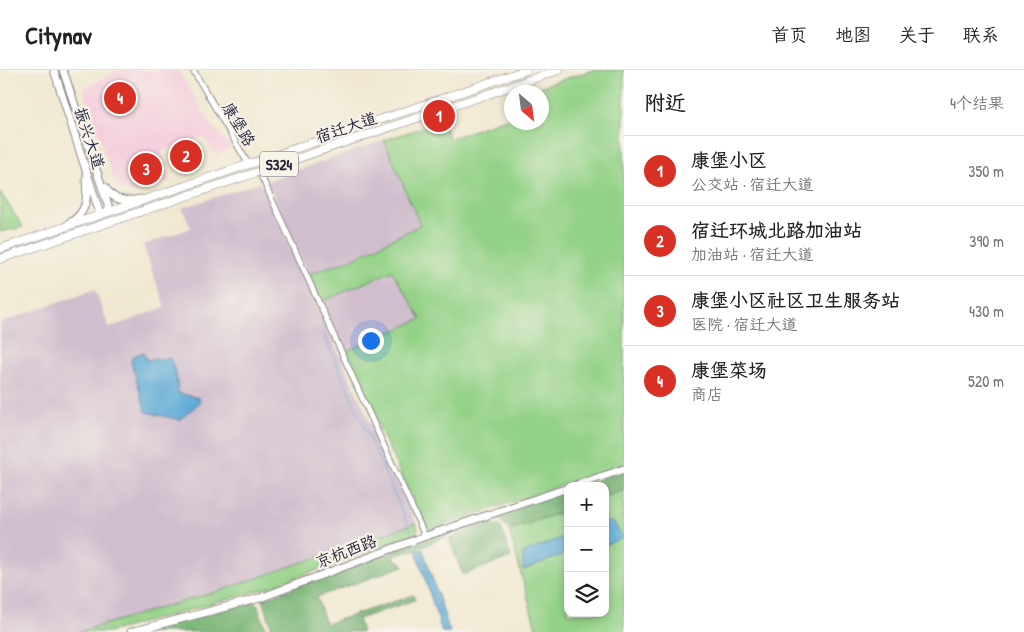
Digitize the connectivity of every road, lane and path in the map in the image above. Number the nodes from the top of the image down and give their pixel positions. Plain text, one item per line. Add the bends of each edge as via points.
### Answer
1 (54, 70) edge
2 (63, 70) edge
3 (193, 70) edge
4 (526, 70) edge
5 (559, 70) edge
6 (92, 158) junction
7 (83, 159) junction
8 (249, 165) junction
9 (259, 171) junction
10 (158, 195) junction
11 (110, 211) junction
12 (100, 214) junction
13 (53, 230) junction
14 (0, 248) edge
15 (0, 259) edge
16 (624, 469) edge
17 (586, 482) edge
18 (564, 489) edge
19 (425, 536) junction
20 (131, 632) edge

1 - 7 main road, 振兴大道
2 - 6 main road, 振兴大道
3 - 8 street, 康堡路
4 - 8 main road, 宿迁大道 / S324
5 - 9 main road, 宿迁大道 / S324
6 - 10 main road via 104,186 114,198 125,201
6 - 11 main road, 振兴大道
7 - 12 main road, 振兴大道
7 - 13 main road via 86,203 76,219
8 - 10 main road, 宿迁大道 / S324
9 - 15 main road, 宿迁大道 / S324
9 - 19 street
10 - 11 main road, 宿迁大道 / S324
11 - 12 main road, 宿迁大道 / S324
12 - 13 main road, 宿迁大道 / S324
13 - 14 main road, 宿迁大道 / S324
16 - 17 main road
18 - 19 main road, 京杭西路
19 - 20 main road, 京杭西路 via 260,598

